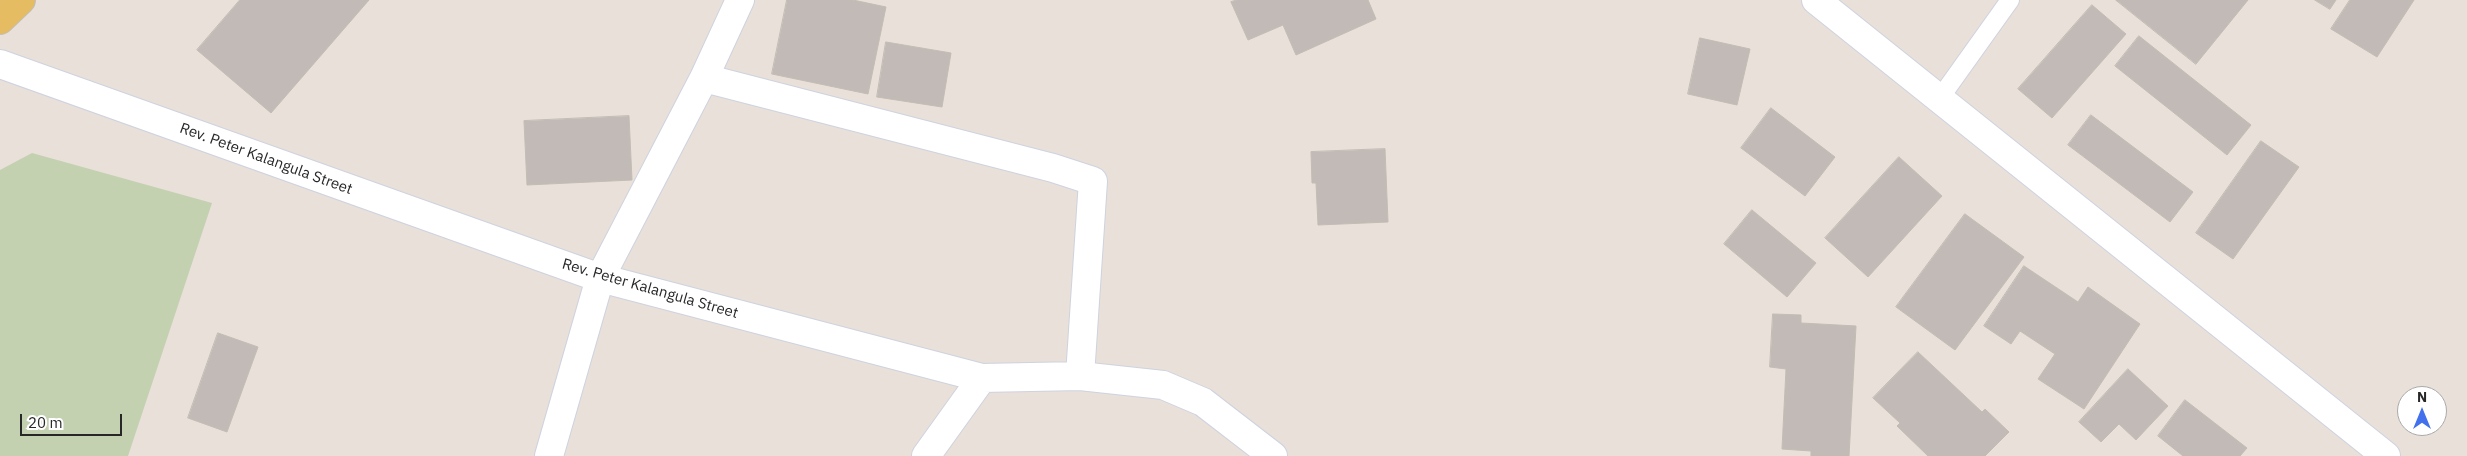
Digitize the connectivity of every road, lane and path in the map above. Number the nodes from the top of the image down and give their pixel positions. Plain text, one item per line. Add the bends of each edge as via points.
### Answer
1 (21, 0) edge
2 (740, 0) edge
3 (1816, 0) edge
4 (2010, 0) edge
5 (0, 20) edge
6 (0, 64) edge
7 (704, 78) junction
8 (1940, 98) junction
9 (600, 278) junction
10 (1080, 376) junction
11 (982, 378) junction
12 (549, 456) edge
13 (926, 456) edge
14 (1273, 456) edge
15 (2386, 456) edge

1 - 5 main road
2 - 7 street
3 - 8 street
4 - 8 lane
6 - 9 street, Rev. Peter Kalangula Street
7 - 9 street
7 - 10 street via 1093,181
8 - 15 street
9 - 11 street, Rev. Peter Kalangula Street
9 - 12 street
10 - 11 street, Rev. Peter Kalangula Street
10 - 14 street, Rev. Peter Kalangula Street via 1163,385 1203,402
11 - 13 street

